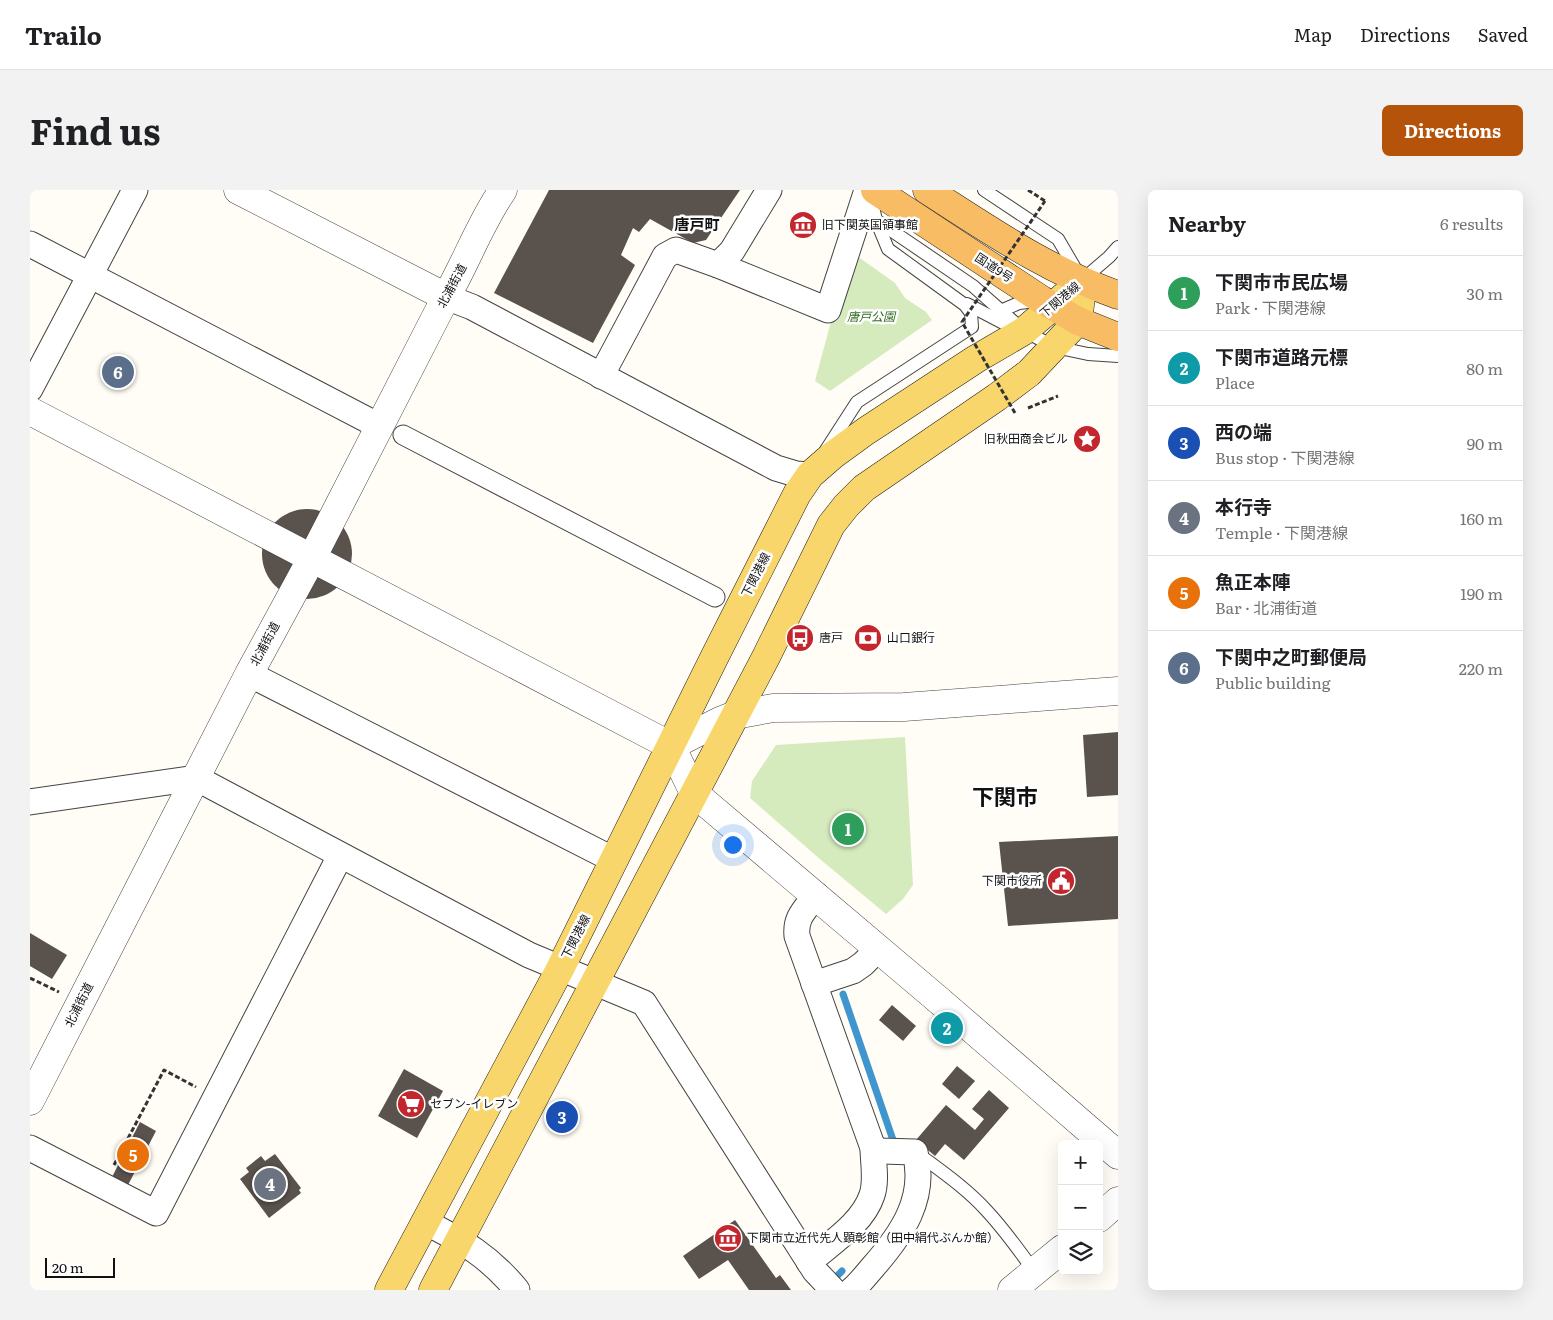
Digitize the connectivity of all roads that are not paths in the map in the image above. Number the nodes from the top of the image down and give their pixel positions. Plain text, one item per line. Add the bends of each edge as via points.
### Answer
1 (135, 190) edge
2 (238, 190) edge
3 (502, 190) edge
4 (769, 190) edge
5 (868, 190) edge
6 (875, 190) edge
7 (927, 190) edge
8 (984, 190) edge
9 (876, 220) junction
10 (30, 244) edge
11 (1118, 247) edge
12 (718, 265) junction
13 (90, 275) junction
14 (1082, 280) junction
15 (973, 286) junction
16 (1118, 295) edge
17 (955, 297) junction
18 (446, 298) junction
19 (1047, 303) junction
20 (977, 310) junction
21 (1002, 310) junction
22 (990, 317) junction
23 (1078, 321) junction
24 (972, 327) junction
25 (1024, 331) junction
26 (1118, 337) edge
27 (1055, 347) junction
28 (1118, 356) edge
29 (601, 376) junction
30 (30, 389) edge
31 (30, 411) edge
32 (391, 431) junction
33 (810, 475) junction
34 (312, 558) junction
35 (715, 597) dead end
36 (249, 674) junction
37 (1118, 691) edge
38 (735, 715) junction
39 (671, 746) junction
40 (196, 778) junction
41 (694, 793) junction
42 (30, 802) edge
43 (340, 856) junction
44 (614, 860) junction
45 (816, 896) junction
46 (878, 949) junction
47 (560, 969) junction
48 (594, 983) junction
49 (814, 984) junction
50 (30, 1101) edge
51 (30, 1148) edge
52 (873, 1148) junction
53 (915, 1152) junction
54 (1118, 1155) edge
55 (1118, 1201) edge
56 (1103, 1214) edge
57 (425, 1222) junction
58 (458, 1239) junction
59 (1058, 1252) edge
60 (812, 1267) junction
61 (1034, 1271) junction
62 (389, 1290) edge
63 (433, 1290) edge
64 (517, 1290) edge
65 (833, 1290) edge
66 (852, 1290) edge
67 (1012, 1290) edge

1 - 13 street
2 - 18 street
3 - 18 street, 北浦街道
4 - 12 street via 732,250
5 - 9 lane
5 - 12 street via 828,310
6 - 19 highway, 国道9号
7 - 14 highway via 1026,253
8 - 14 lane via 1058,239
9 - 15 lane
9 - 17 lane via 888,249
10 - 13 street
11 - 14 lane
12 - 29 street via 676,250 665,256
13 - 30 street
13 - 32 street
14 - 16 highway
14 - 19 main road, 下関港線
14 - 23 main road, 下関港線
15 - 20 lane via 977,293
15 - 21 lane
17 - 20 lane
17 - 24 lane via 971,313
18 - 29 street via 472,307
18 - 32 street, 北浦街道
19 - 21 lane via 1019,303
19 - 23 highway, 国道9号
19 - 25 main road, 下関港線
20 - 22 lane
20 - 24 lane
21 - 22 lane
21 - 25 lane
22 - 24 lane
22 - 25 lane
23 - 26 highway, 国道9号
23 - 27 main road
24 - 33 lane via 857,402
25 - 27 lane
25 - 33 main road, 下関港線 via 866,431
27 - 28 lane
27 - 38 main road via 997,398 884,473 846,506 832,525
29 - 33 street via 776,468
31 - 34 street
32 - 34 street, 北浦街道
32 - 35 street
33 - 39 main road, 下関港線
34 - 36 street, 北浦街道
34 - 39 street
36 - 40 street, 北浦街道
36 - 44 street
37 - 38 street via 904,706 774,708
38 - 39 street
38 - 41 main road
39 - 41 street
39 - 44 main road, 下関港線
40 - 42 street
40 - 43 street
40 - 50 street, 北浦街道
41 - 45 street
41 - 48 main road
43 - 47 street
43 - 51 street via 156,1213
44 - 47 main road, 下関港線
45 - 46 street
45 - 49 street via 796,926
46 - 49 street via 853,970
46 - 54 street
47 - 48 street
47 - 57 main road, 下関港線
48 - 58 main road
48 - 60 street via 644,1003
49 - 52 street
52 - 53 street
52 - 60 street via 872,1194 865,1208
53 - 61 lane via 986,1209
53 - 66 street via 919,1168 917,1188 906,1222 895,1240
55 - 56 street
57 - 58 street
57 - 62 main road, 下関港線
58 - 63 main road
58 - 64 street via 501,1270
59 - 61 street
60 - 65 street
61 - 67 street

